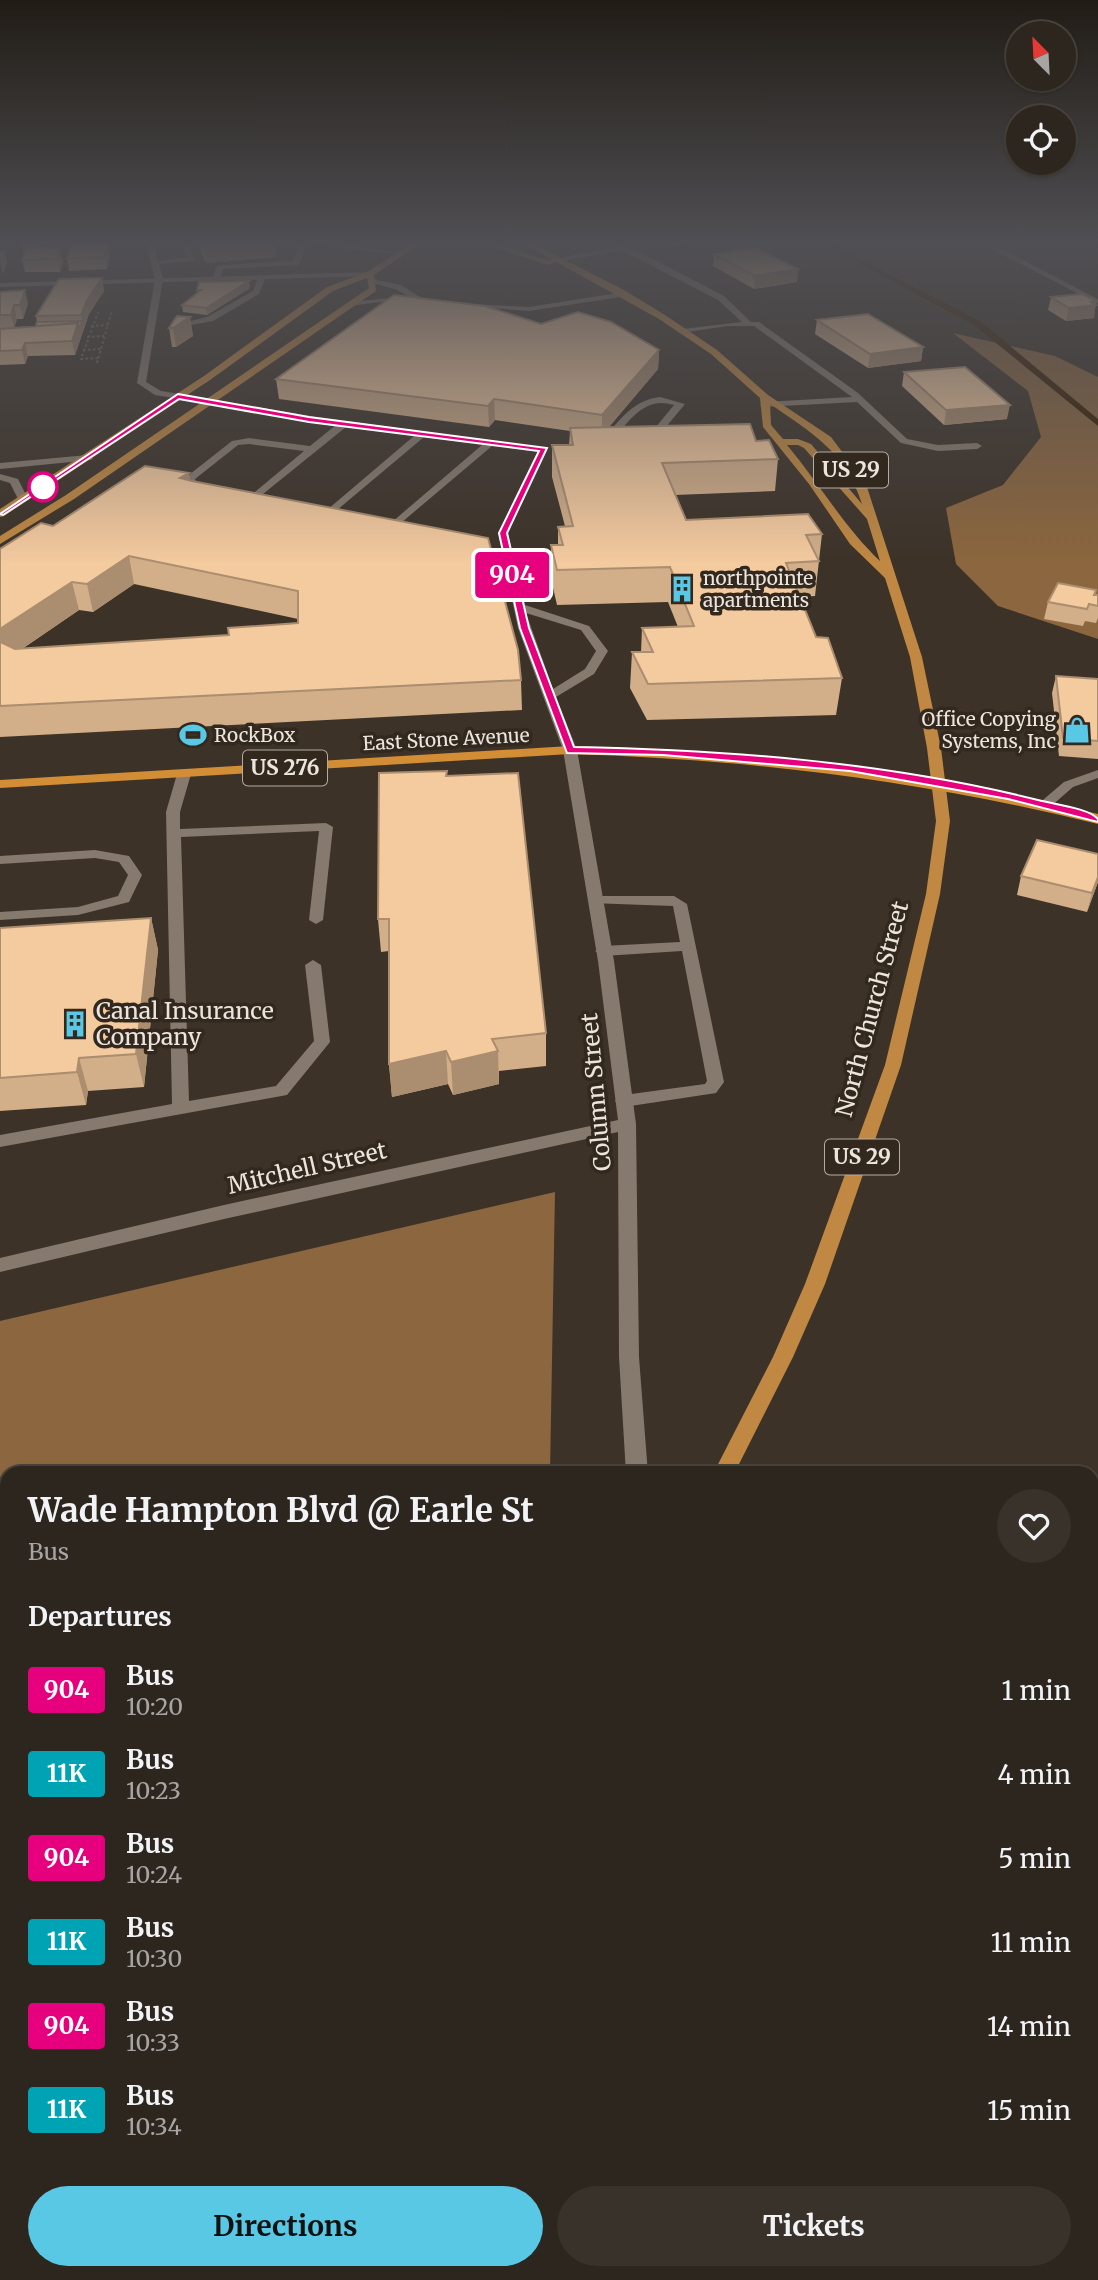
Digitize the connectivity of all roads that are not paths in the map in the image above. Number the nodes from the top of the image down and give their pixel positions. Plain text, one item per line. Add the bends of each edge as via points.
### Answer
1 (147, 350) edge
2 (243, 350) edge
3 (285, 350) edge
4 (712, 350) edge
5 (794, 350) edge
6 (178, 396) junction
7 (859, 399) junction
8 (211, 402) junction
9 (768, 402) junction
10 (344, 424) junction
11 (422, 434) junction
12 (780, 442) junction
13 (490, 443) junction
14 (766, 443) edge
15 (659, 446) junction
16 (672, 446) edge
17 (977, 446) dead end
18 (618, 447) junction
19 (632, 447) edge
20 (645, 447) edge
21 (606, 448) edge
22 (312, 449) junction
23 (558, 449) edge
24 (544, 450) junction
25 (88, 458) junction
26 (0, 466) edge
27 (0, 477) edge
28 (23, 499) junction
29 (228, 507) junction
30 (251, 513) edge
31 (0, 514) edge
32 (871, 521) junction
33 (302, 524) edge
34 (315, 526) junction
35 (328, 529) edge
36 (366, 536) edge
37 (379, 538) junction
38 (0, 541) edge
39 (392, 541) edge
40 (495, 553) edge
41 (508, 554) junction
42 (890, 577) junction
43 (493, 583) edge
44 (552, 586) edge
45 (520, 607) junction
46 (550, 696) junction
47 (570, 750) junction
48 (184, 774) junction
49 (1098, 774) edge
50 (0, 785) edge
51 (1044, 805) junction
52 (1098, 819) edge
53 (176, 834) junction
54 (0, 860) edge
55 (595, 900) junction
56 (0, 916) edge
57 (316, 920) dead end
58 (689, 946) junction
59 (603, 951) junction
60 (313, 965) dead end
61 (624, 1101) junction
62 (181, 1109) junction
63 (627, 1124) junction
64 (0, 1141) edge
65 (0, 1265) edge
66 (636, 1466) edge
67 (727, 1466) edge

1 - 6 street via 141,383 158,393
2 - 6 main road
3 - 8 main road
4 - 9 main road, North Church Street / US 29
5 - 7 street
6 - 8 street
6 - 25 main road
7 - 9 street
7 - 17 street via 904,441 938,448
8 - 10 street
8 - 38 main road
9 - 12 main road, North Church Street / US 29 via 766,425
9 - 32 main road, North Church Street / US 29 via 828,439 861,484
10 - 11 street
10 - 22 street
11 - 13 street
11 - 34 street
12 - 14 street
12 - 32 main road via 803,442 815,451
12 - 42 main road, North Church Street / US 29 via 854,542
13 - 24 street
13 - 37 street
15 - 16 street
15 - 18 street via 656,433 680,404 670,400 642,401 616,430
15 - 20 street
18 - 19 street
18 - 21 street
22 - 29 street
22 - 29 street via 235,443 190,478 197,496
23 - 24 street
24 - 41 street, Column Street via 503,533
25 - 26 street
25 - 28 main road
27 - 28 street via 14,481
28 - 31 main road
29 - 30 street
32 - 42 main road, North Church Street / US 29
33 - 34 street
34 - 35 street
36 - 37 street
37 - 39 street
40 - 41 street
41 - 45 street, Column Street
42 - 67 main road, North Church Street / US 29 via 916,657 934,748 943,821 933,894 893,1065 858,1167 783,1357
43 - 44 street
45 - 46 street, Column Street
45 - 46 street via 585,628 601,651 590,671
46 - 47 street, Column Street
47 - 48 highway, East Stone Avenue / US 276
47 - 51 highway, East Stone Avenue / US 276 via 663,752 850,768
47 - 55 street, Column Street
48 - 50 highway, East Stone Avenue / US 276
48 - 53 street via 173,812
49 - 51 street via 1064,786
51 - 52 highway, East Stone Avenue / US 276
53 - 57 street via 326,827
53 - 62 street
54 - 56 street via 95,854 124,859 135,875 124,899 79,911
55 - 58 street via 674,900 680,904
55 - 59 street, Column Street
58 - 59 street
58 - 61 street via 716,1082 710,1089
59 - 61 street, Column Street
60 - 62 street via 322,1042 281,1091
61 - 63 street, Column Street
62 - 64 street
63 - 65 street, Mitchell Street
63 - 66 street, Column Street via 629,1357

